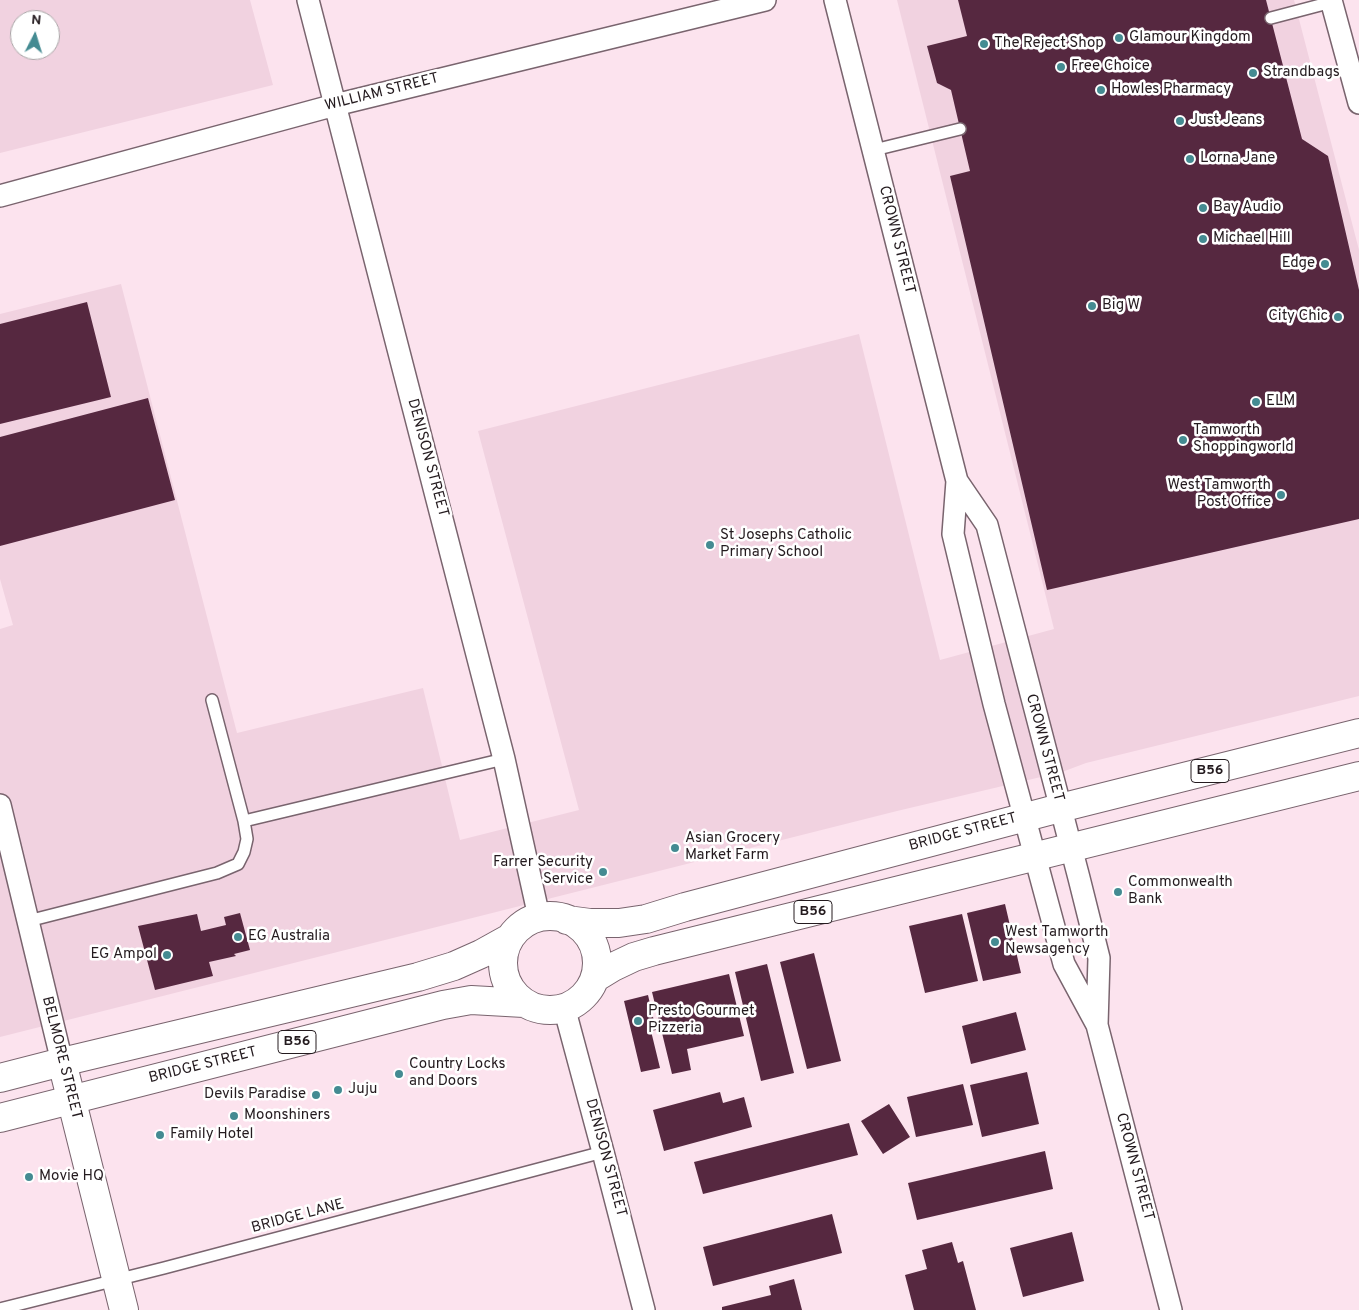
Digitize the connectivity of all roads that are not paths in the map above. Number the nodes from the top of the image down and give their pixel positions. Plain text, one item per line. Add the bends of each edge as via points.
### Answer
1 (308, 0) edge
2 (765, 0) edge
3 (835, 0) edge
4 (1332, 1) edge
5 (1271, 18) dead end
6 (1359, 103) edge
7 (335, 105) junction
8 (960, 129) dead end
9 (874, 150) junction
10 (0, 196) edge
11 (956, 481) junction
12 (212, 700) dead end
13 (1359, 733) edge
14 (504, 759) junction
15 (1359, 776) edge
16 (0, 805) edge
17 (1060, 808) junction
18 (1024, 817) junction
19 (244, 821) junction
20 (1070, 847) junction
21 (1034, 856) junction
22 (539, 917) junction
23 (567, 920) junction
24 (28, 922) junction
25 (508, 939) junction
26 (595, 978) junction
27 (524, 1003) junction
28 (564, 1007) junction
29 (1097, 1025) junction
30 (62, 1062) junction
31 (0, 1078) edge
32 (71, 1101) junction
33 (0, 1118) edge
34 (603, 1152) junction
35 (117, 1280) junction
36 (0, 1309) edge
37 (124, 1310) edge
38 (644, 1310) edge
39 (1171, 1310) edge

1 - 7 street, DENISON STREET
2 - 7 street, WILLIAM STREET
3 - 9 street, CROWN STREET
4 - 5 lane
4 - 6 street
7 - 10 street, WILLIAM STREET
7 - 14 street, DENISON STREET
8 - 9 lane
9 - 11 street, CROWN STREET
11 - 17 street, CROWN STREET via 987,525
11 - 18 street, CROWN STREET via 953,534
12 - 19 lane
13 - 17 main road, BRIDGE STREET / B56
14 - 19 lane
14 - 22 street, DENISON STREET
15 - 20 main road, B56
16 - 24 street, BELMORE STREET
17 - 18 main road, BRIDGE STREET / B56
17 - 20 street, CROWN STREET
18 - 21 street, CROWN STREET
18 - 23 main road, BRIDGE STREET / B56 via 646,919 619,923
19 - 24 lane via 247,839 238,864 207,876
20 - 21 main road, B56
20 - 29 street, CROWN STREET via 1099,958
21 - 26 main road, B56 via 654,950
21 - 29 street, CROWN STREET via 1064,964
22 - 23 main road, B56
22 - 25 main road, B56 via 525,923
23 - 26 main road, B56 via 579,927 594,947 597,960
24 - 30 street, BELMORE STREET
25 - 27 main road via 503,955 503,972 507,984
25 - 30 main road, B56 via 454,966 418,978
26 - 28 main road, B56 via 588,990
27 - 28 main road, B56 via 553,1009
27 - 32 main road, BRIDGE STREET / B56 via 471,1000 443,1005
28 - 34 street, DENISON STREET
29 - 39 street, CROWN STREET
30 - 31 main road, B56
30 - 32 main road, BELMORE STREET
32 - 33 main road, BRIDGE STREET / B56
32 - 35 main road, BELMORE STREET
34 - 35 lane, BRIDGE LANE
34 - 38 street, DENISON STREET
35 - 36 lane, BRIDGE LANE
35 - 37 main road, BELMORE STREET

